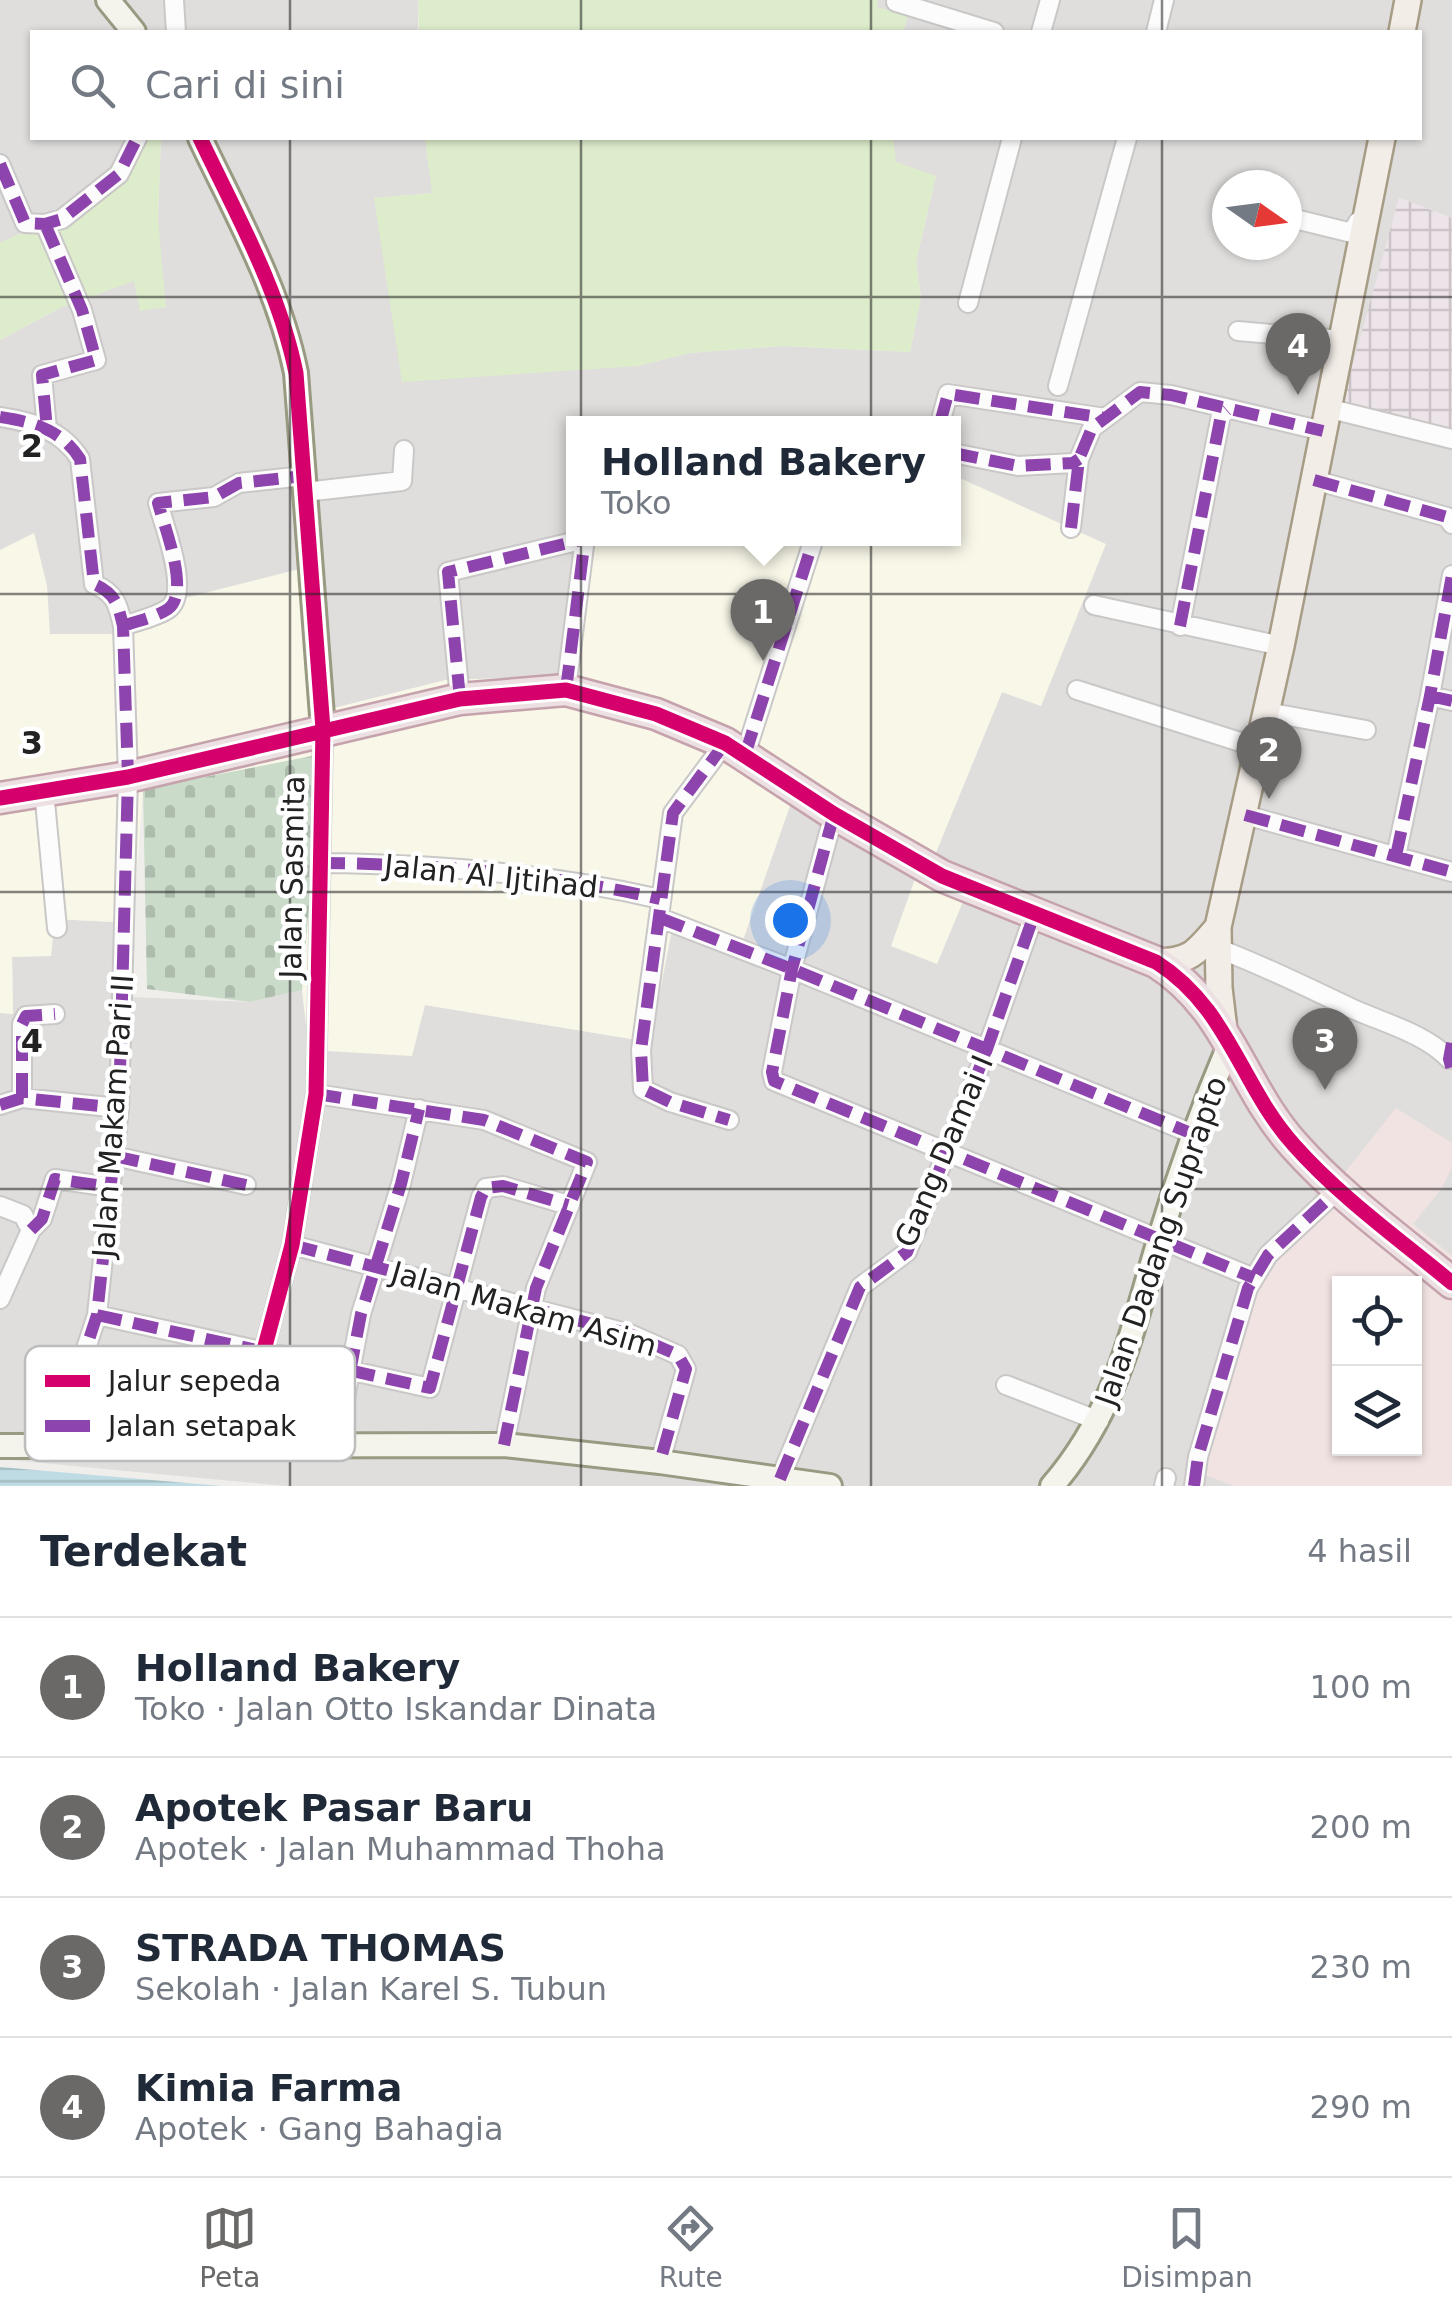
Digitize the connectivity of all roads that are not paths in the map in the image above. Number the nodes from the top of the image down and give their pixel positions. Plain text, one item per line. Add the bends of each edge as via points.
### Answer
1 (108, 0) edge
2 (174, 0) edge
3 (1050, 0) edge
4 (1164, 0) edge
5 (1408, 0) edge
6 (896, 2) dead end
7 (932, 23) edge
8 (132, 30) edge
9 (176, 30) edge
10 (980, 30) edge
11 (1041, 30) edge
12 (1156, 30) edge
13 (1402, 30) edge
14 (136, 140) edge
15 (201, 140) edge
16 (1011, 140) edge
17 (1126, 140) edge
18 (1377, 140) edge
19 (0, 164) edge
20 (1302, 221) edge
21 (1364, 221) junction
22 (45, 224) junction
23 (968, 304) dead end
24 (1238, 332) dead end
25 (1340, 340) junction
26 (1058, 386) dead end
27 (1227, 410) junction
28 (942, 416) edge
29 (0, 417) edge
30 (1105, 418) junction
31 (1325, 419) junction
32 (47, 429) junction
33 (1452, 439) edge
34 (404, 450) dead end
35 (961, 455) edge
36 (1079, 459) junction
37 (1314, 480) junction
38 (305, 484) junction
39 (1452, 524) edge
40 (1071, 528) dead end
41 (566, 544) edge
42 (584, 546) edge
43 (811, 546) edge
44 (1452, 574) edge
45 (1094, 605) dead end
46 (123, 626) junction
47 (1180, 626) junction
48 (1281, 646) junction
49 (566, 690) junction
50 (1077, 690) dead end
51 (1430, 696) junction
52 (460, 699) junction
53 (1452, 701) edge
54 (1266, 712) junction
55 (323, 729) junction
56 (1366, 730) dead end
57 (1259, 748) junction
58 (735, 749) junction
59 (128, 777) junction
60 (44, 790) junction
61 (0, 798) edge
62 (834, 814) junction
63 (1246, 815) junction
64 (1396, 856) junction
65 (320, 864) junction
66 (1452, 872) edge
67 (660, 909) junction
68 (1034, 915) junction
69 (57, 928) dead end
70 (1218, 938) junction
71 (1156, 962) junction
72 (792, 968) junction
73 (55, 1014) dead end
74 (1227, 1036) junction
75 (987, 1050) junction
76 (1451, 1057) edge
77 (316, 1094) junction
78 (22, 1098) junction
79 (0, 1104) edge
80 (119, 1108) junction
81 (419, 1110) junction
82 (729, 1120) dead end
83 (1192, 1134) junction
84 (948, 1153) junction
85 (114, 1156) junction
86 (246, 1185) dead end
87 (111, 1187) junction
88 (1340, 1188) junction
89 (568, 1205) junction
90 (0, 1206) edge
91 (31, 1230) junction
92 (1160, 1237) junction
93 (292, 1245) junction
94 (376, 1267) junction
95 (1254, 1278) junction
96 (1452, 1283) edge
97 (458, 1290) junction
98 (0, 1299) edge
99 (530, 1309) junction
100 (97, 1315) junction
101 (87, 1346) edge
102 (245, 1346) edge
103 (265, 1346) edge
104 (354, 1346) edge
105 (355, 1372) edge
106 (1006, 1385) dead end
107 (1099, 1422) junction
108 (0, 1446) edge
109 (355, 1446) edge
110 (504, 1446) junction
111 (25, 1447) edge
112 (660, 1462) junction
113 (780, 1479) junction
114 (830, 1486) edge
115 (1052, 1486) edge
116 (1194, 1486) edge

1 - 8 street
2 - 9 street
3 - 11 street
4 - 12 street
5 - 13 main road
6 - 7 street
7 - 10 street
14 - 22 street via 119,174 62,219
15 - 38 street, Jalan Sasmita via 288,335
16 - 23 street
17 - 26 street
18 - 21 main road
19 - 22 street via 25,223
20 - 21 street via 1352,234
21 - 25 main road
22 - 32 street via 96,360 42,376
24 - 25 street
25 - 31 main road
27 - 30 street via 1140,392
27 - 31 street
27 - 47 street
28 - 30 street via 948,394
29 - 32 street
30 - 36 street via 1092,428
31 - 33 street
31 - 37 main road
32 - 46 street via 69,442 80,459 94,584 111,592
34 - 38 street via 399,482
35 - 36 street via 1018,466
36 - 40 street
37 - 39 street via 1448,517
37 - 48 main road
38 - 46 street via 239,484 214,497 158,503 178,580 175,602
38 - 55 street, Jalan Sasmita
41 - 52 street via 448,572
42 - 49 street
43 - 58 street
44 - 51 street
45 - 47 street
46 - 59 street, Jalan Makam Pari II
47 - 48 street
48 - 54 main road
49 - 52 highway
49 - 58 highway via 656,714
50 - 57 street
51 - 53 street
51 - 64 street
52 - 55 highway
54 - 56 street
54 - 57 main road
55 - 59 highway
55 - 65 street, Jalan Sasmita
57 - 63 main road
58 - 62 highway
58 - 67 street via 673,813
59 - 60 highway
59 - 80 street, Jalan Makam Pari II
60 - 61 highway
60 - 69 street
62 - 68 highway via 942,876
62 - 72 street
63 - 64 street
63 - 70 main road
64 - 66 street
65 - 67 street, Jalan Al Ijtihad via 406,864 589,882
65 - 77 street, Jalan Sasmita
67 - 72 street, Jalan Al Ijtihad
67 - 82 street via 641,1050 643,1088
68 - 71 highway
68 - 75 street, Gang Damai I
70 - 71 main road via 1193,956
70 - 74 main road
70 - 76 street
71 - 74 highway
72 - 75 street, Jalan Al Ijtihad
72 - 84 street via 774,1080
73 - 78 street via 26,1016 22,1024
74 - 83 street, Jalan Dadang Suprapto
74 - 88 highway via 1293,1144
75 - 83 street, Jalan Al Ijtihad
75 - 84 street, Gang Damai I
77 - 81 street
77 - 93 street, Jalan Sasmita
78 - 79 street
78 - 80 street
80 - 85 street, Jalan Makam Pari II
81 - 89 street via 484,1120 587,1162
81 - 94 street
83 - 92 street, Jalan Dadang Suprapto
84 - 92 street
84 - 113 street, Gang Damai I via 907,1252 860,1287
85 - 86 street
85 - 87 street, Jalan Makam Pari II
87 - 91 street via 55,1179 42,1219
87 - 100 street, Jalan Makam Pari II
88 - 95 street via 1268,1255
88 - 96 highway
89 - 97 street via 504,1186 486,1188
89 - 99 street
90 - 91 street via 23,1215
91 - 98 street
92 - 95 street
92 - 107 street, Jalan Dadang Suprapto
93 - 94 street, Jalan Makam Asim
93 - 103 street, Jalan Sasmita
94 - 97 street, Jalan Makam Asim
94 - 104 street
95 - 116 street via 1211,1408
97 - 99 street, Jalan Makam Asim
97 - 105 street via 430,1388
99 - 110 street
99 - 112 street, Jalan Makam Asim via 630,1334 678,1355 686,1369
100 - 101 street, Jalan Makam Pari II
100 - 102 street
106 - 107 street
107 - 115 street, Jalan Dadang Suprapto
108 - 111 street
109 - 110 street
110 - 112 street
112 - 113 street
113 - 114 street

